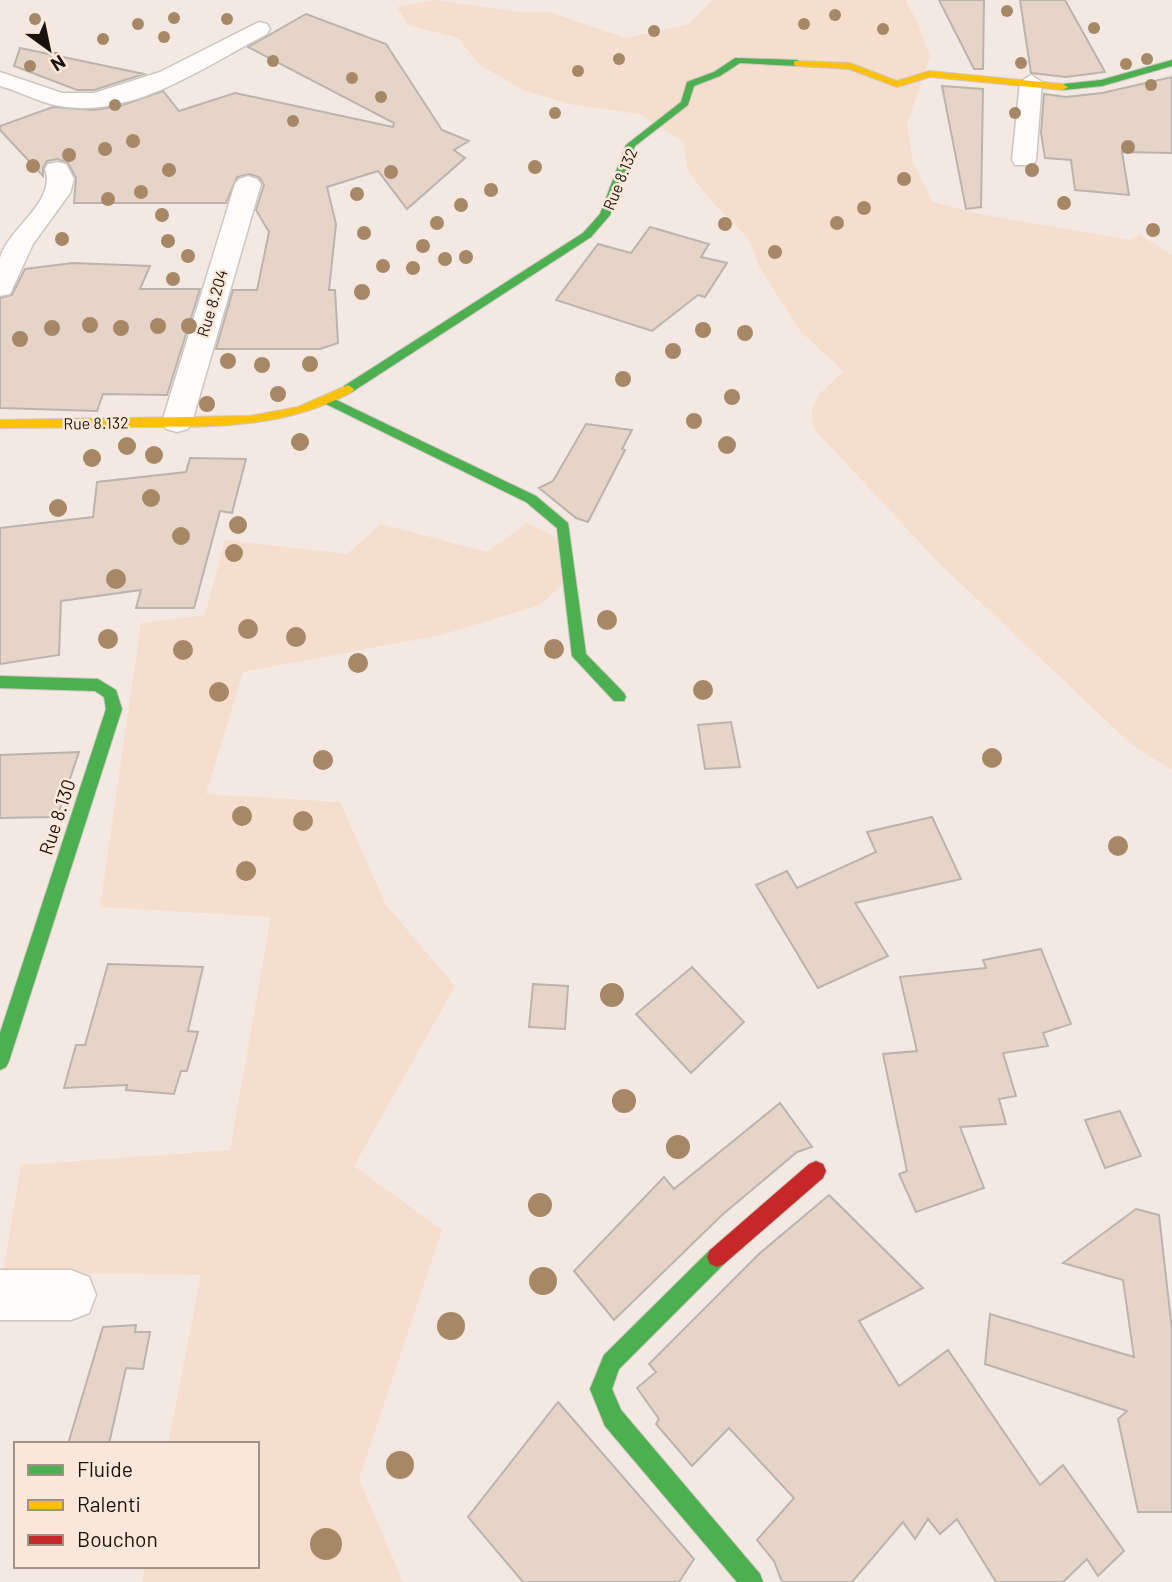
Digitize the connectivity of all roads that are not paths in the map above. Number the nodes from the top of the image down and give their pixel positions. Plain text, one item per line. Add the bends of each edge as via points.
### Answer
1 (259, 29) dead end
2 (1172, 63) edge
3 (0, 79) edge
4 (1031, 82) junction
5 (1024, 160) dead end
6 (57, 169) dead end
7 (248, 184) dead end
8 (0, 288) edge
9 (330, 401) junction
10 (177, 422) junction
11 (0, 424) edge
12 (0, 682) edge
13 (619, 697) dead end
14 (0, 1061) edge
15 (816, 1171) dead end
16 (0, 1295) edge
17 (71, 1295) dead end
18 (752, 1582) edge

1 - 3 street via 137,89 97,101 68,102
2 - 4 street, Rue 8.132 via 1102,83 1066,87
4 - 5 street
4 - 9 street, Rue 8.132 via 929,74 897,84 850,66 738,60 690,84 685,103 631,145 605,215 587,235
6 - 8 street via 61,179 57,193 20,244
7 - 10 street, Rue 8.204
9 - 10 street, Rue 8.132 via 283,416
9 - 13 street via 531,499 563,526 579,656
10 - 11 street, Rue 8.132
12 - 14 street, Rue 8.130 via 98,685 111,694 114,709
15 - 18 street via 741,1234 611,1362 601,1389 613,1418
16 - 17 street

